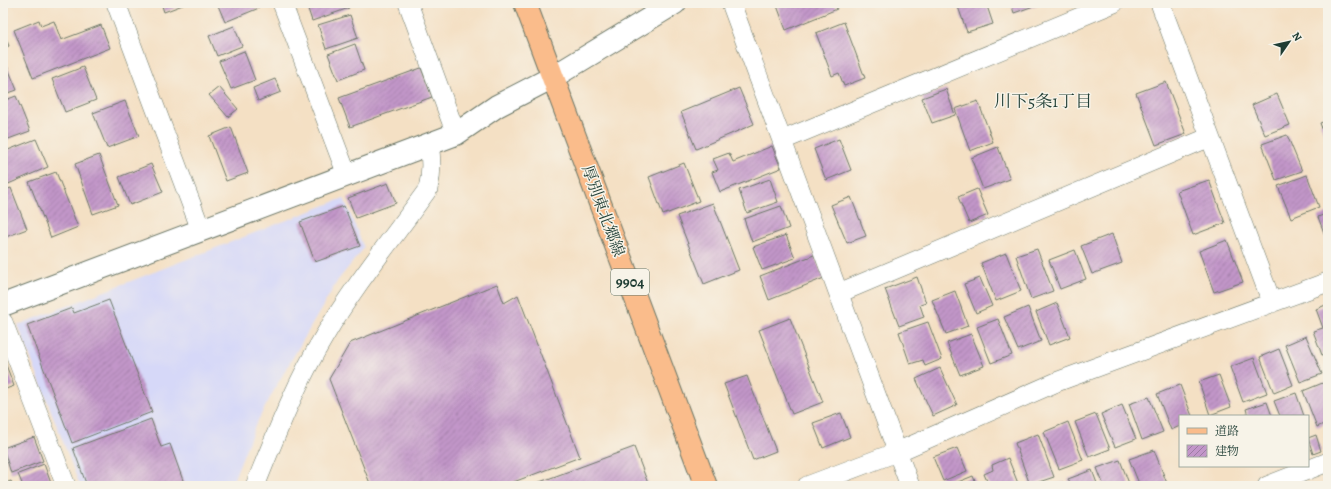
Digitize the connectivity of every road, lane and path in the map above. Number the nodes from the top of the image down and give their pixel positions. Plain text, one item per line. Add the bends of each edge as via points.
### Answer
1 (116, 3) edge
2 (282, 3) edge
3 (408, 3) edge
4 (525, 3) edge
5 (675, 3) edge
6 (731, 3) edge
7 (1114, 3) edge
8 (1160, 3) edge
9 (553, 78) junction
10 (456, 134) junction
11 (1210, 137) junction
12 (783, 140) junction
13 (429, 145) junction
14 (347, 175) junction
15 (201, 230) junction
16 (1328, 282) edge
17 (839, 293) junction
18 (1272, 303) junction
19 (3, 305) edge
20 (3, 322) edge
21 (897, 452) junction
22 (1328, 462) edge
23 (66, 486) edge
24 (255, 486) edge
25 (706, 486) edge
26 (807, 486) edge
27 (910, 486) edge
28 (1267, 486) edge

1 - 15 street
2 - 14 street
3 - 10 street
4 - 9 main road, 厚別東北郷線 / 9904
5 - 9 street
6 - 12 street
7 - 12 street
8 - 11 street
9 - 10 street via 497,106
9 - 25 main road, 厚別東北郷線 / 9904
10 - 13 street
11 - 17 street
11 - 18 street
12 - 17 street
13 - 14 street
13 - 24 street via 431,176 428,189 365,273 325,335 284,414
14 - 15 street
15 - 19 street
16 - 18 street
17 - 21 street
18 - 21 street via 1059,381
20 - 23 street
21 - 26 street
21 - 27 street
22 - 28 street

